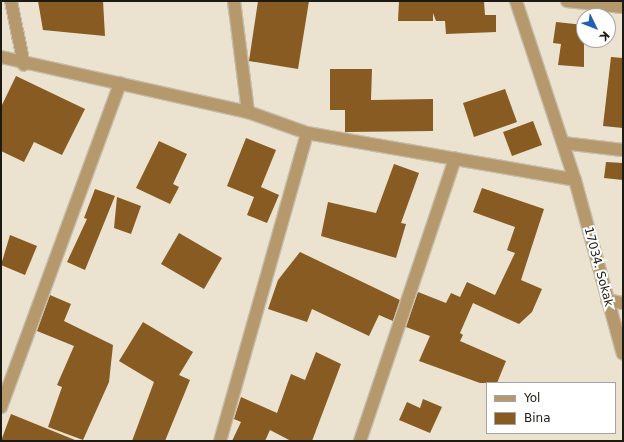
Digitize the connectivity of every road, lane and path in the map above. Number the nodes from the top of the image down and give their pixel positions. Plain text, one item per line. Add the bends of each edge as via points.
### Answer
1 (11, 1) edge
2 (234, 1) edge
3 (516, 1) edge
4 (567, 1) edge
5 (623, 7) edge
6 (1, 57) edge
7 (24, 65) junction
8 (120, 82) junction
9 (248, 112) junction
10 (307, 134) junction
11 (563, 143) junction
12 (623, 150) edge
13 (455, 159) junction
14 (575, 180) junction
15 (607, 300) junction
16 (623, 303) edge
17 (623, 354) edge
18 (1, 407) edge
19 (220, 441) edge
20 (360, 441) edge

1 - 7 street
2 - 9 street
3 - 11 street, 17034. Sokak
4 - 5 street
6 - 7 street
7 - 8 street
8 - 9 street
8 - 18 street
9 - 10 street
10 - 13 street
10 - 19 street
11 - 12 street
11 - 14 street, 17034. Sokak
13 - 14 street
13 - 20 street
14 - 15 street, 17034. Sokak
15 - 16 street
15 - 17 street, 17034. Sokak

